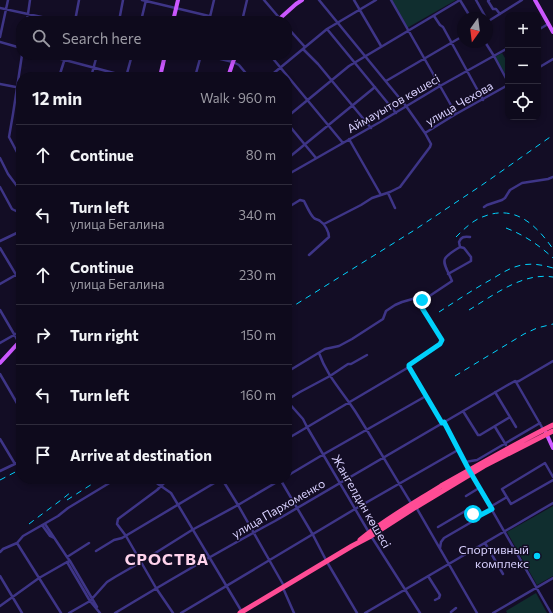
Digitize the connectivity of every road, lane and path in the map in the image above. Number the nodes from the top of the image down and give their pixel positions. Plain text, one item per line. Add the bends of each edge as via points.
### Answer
1 (8, 0) edge
2 (30, 0) edge
3 (79, 0) edge
4 (123, 0) edge
5 (142, 0) edge
6 (146, 0) edge
7 (178, 0) edge
8 (214, 0) edge
9 (247, 0) edge
10 (264, 0) edge
11 (302, 0) edge
12 (319, 0) edge
13 (354, 0) edge
14 (376, 0) edge
15 (391, 0) edge
16 (460, 0) edge
17 (476, 0) edge
18 (489, 0) edge
19 (522, 0) edge
20 (534, 0) edge
21 (0, 8) edge
22 (176, 8) junction
23 (6, 9) junction
24 (360, 9) junction
25 (467, 12) edge
26 (483, 12) edge
27 (28, 14) junction
28 (500, 14) junction
29 (37, 16) edge
30 (76, 16) edge
31 (121, 16) edge
32 (142, 16) edge
33 (174, 16) edge
34 (210, 16) joint
35 (243, 16) edge
36 (277, 16) edge
37 (284, 16) edge
38 (434, 16) junction
39 (493, 17) edge
40 (338, 23) junction
41 (548, 24) junction
42 (541, 28) edge
43 (327, 29) junction
44 (409, 30) junction
45 (553, 32) edge
46 (292, 33) edge
47 (0, 37) edge
48 (457, 40) edge
49 (0, 42) edge
50 (451, 43) junction
51 (381, 46) junction
52 (16, 47) edge
53 (304, 48) junction
54 (489, 48) edge
55 (505, 50) edge
56 (365, 56) junction
57 (494, 56) junction
58 (292, 58) edge
59 (424, 58) junction
60 (553, 59) edge
61 (22, 60) edge
62 (64, 60) joint
63 (95, 60) edge
64 (131, 60) edge
65 (165, 60) edge
66 (200, 60) edge
67 (225, 60) edge
68 (274, 60) edge
69 (290, 60) edge
70 (233, 62) junction
71 (354, 62) junction
72 (541, 66) edge
73 (93, 68) junction
74 (280, 68) junction
75 (467, 71) junction
76 (20, 72) edge
77 (60, 72) edge
78 (92, 72) edge
79 (108, 72) edge
80 (128, 72) edge
81 (161, 72) edge
82 (196, 72) edge
83 (230, 72) edge
84 (245, 72) edge
85 (275, 72) edge
86 (283, 72) edge
87 (505, 78) edge
88 (332, 80) junction
89 (386, 81) junction
90 (292, 82) edge
91 (0, 84) edge
92 (440, 86) junction
93 (505, 86) edge
94 (16, 87) edge
95 (375, 87) junction
96 (307, 100) junction
97 (483, 100) junction
98 (16, 103) edge
99 (352, 105) junction
100 (406, 106) junction
101 (292, 113) edge
102 (396, 113) junction
103 (456, 114) junction
104 (328, 125) junction
105 (371, 128) junction
106 (292, 129) edge
107 (425, 133) junction
108 (349, 139) junction
109 (342, 143) junction
110 (305, 145) junction
111 (16, 149) edge
112 (292, 155) edge
113 (0, 158) edge
114 (316, 158) junction
115 (292, 172) edge
116 (553, 177) edge
117 (16, 185) edge
118 (0, 187) edge
119 (388, 193) junction
120 (381, 195) junction
121 (292, 205) edge
122 (484, 207) dead end
123 (395, 208) dead end
124 (16, 210) edge
125 (324, 224) junction
126 (16, 233) edge
127 (470, 237) dead end
128 (0, 241) edge
129 (460, 247) junction
130 (0, 248) edge
131 (308, 255) dead end
132 (448, 274) junction
133 (16, 275) joint
134 (0, 284) edge
135 (422, 300) junction
136 (0, 310) edge
137 (14, 335) junction
138 (16, 338) edge
139 (0, 343) edge
140 (16, 347) edge
141 (319, 353) junction
142 (367, 355) dead end
143 (553, 361) edge
144 (0, 363) edge
145 (409, 367) junction
146 (292, 369) edge
147 (0, 374) edge
148 (330, 376) junction
149 (516, 382) junction
150 (495, 392) junction
151 (426, 396) junction
152 (292, 397) edge
153 (16, 401) edge
154 (349, 402) junction
155 (292, 406) edge
156 (464, 411) junction
157 (510, 417) junction
158 (443, 422) junction
159 (540, 423) junction
160 (553, 425) edge
161 (307, 427) junction
162 (495, 427) junction
163 (516, 427) dead end
164 (367, 430) junction
165 (545, 432) junction
166 (553, 432) edge
167 (292, 436) edge
168 (0, 439) edge
169 (507, 446) junction
170 (552, 446) edge
171 (458, 450) junction
172 (324, 454) junction
173 (383, 458) junction
174 (465, 462) junction
175 (15, 464) joint
176 (0, 471) edge
177 (470, 472) junction
178 (552, 472) edge
179 (292, 473) edge
180 (553, 478) edge
181 (340, 482) junction
182 (108, 484) edge
183 (159, 484) edge
184 (213, 484) edge
185 (224, 484) edge
186 (273, 484) edge
187 (284, 484) edge
188 (400, 484) junction
189 (161, 486) junction
190 (479, 488) junction
191 (466, 496) dead end
192 (507, 497) junction
193 (553, 503) edge
194 (178, 505) junction
195 (238, 505) junction
196 (414, 505) junction
197 (297, 508) junction
198 (491, 508) junction
199 (355, 509) junction
200 (475, 518) junction
201 (43, 525) junction
202 (438, 527) dead end
203 (192, 530) junction
204 (504, 532) junction
205 (253, 533) junction
206 (370, 534) junction
207 (313, 535) junction
208 (126, 536) junction
209 (17, 543) junction
210 (89, 543) dead end
211 (485, 543) junction
212 (440, 549) junction
213 (96, 551) dead end
214 (0, 552) edge
215 (67, 557) junction
216 (209, 558) junction
217 (270, 560) junction
218 (68, 562) junction
219 (141, 562) junction
220 (327, 562) junction
221 (449, 564) junction
222 (503, 574) dead end
223 (0, 576) edge
224 (428, 576) junction
225 (39, 578) junction
226 (553, 578) edge
227 (225, 586) junction
228 (156, 588) junction
229 (284, 588) junction
230 (536, 588) junction
231 (405, 590) junction
232 (13, 597) junction
233 (91, 600) junction
234 (435, 600) dead end
235 (0, 606) edge
236 (456, 608) dead end
237 (22, 613) edge
238 (61, 613) edge
239 (69, 613) edge
240 (100, 613) edge
241 (115, 613) edge
242 (173, 613) edge
243 (180, 613) edge
244 (241, 613) edge
245 (294, 613) edge
246 (357, 613) edge
247 (365, 613) edge
248 (420, 613) edge
249 (450, 613) edge
250 (477, 613) edge
251 (493, 613) edge
252 (551, 613) edge

1 - 23 street
2 - 27 street
3 - 30 street
4 - 31 street
5 - 6 street
6 - 22 street
6 - 32 street
7 - 22 main road
8 - 34 street
9 - 35 street
10 - 36 street
11 - 37 main road
12 - 40 street
13 - 24 street
14 - 24 street
15 - 44 street
16 - 25 street
16 - 38 street
17 - 26 street
18 - 28 street via 493,9
19 - 28 street
20 - 41 main road
21 - 23 street
22 - 33 main road
22 - 34 street
23 - 27 street
23 - 47 street
24 - 40 street
24 - 51 street
27 - 29 street
28 - 39 street
38 - 44 street
38 - 50 street
40 - 43 street
40 - 56 street
41 - 42 street
41 - 45 main road
43 - 53 street
43 - 71 street
44 - 51 street
44 - 59 street
46 - 53 street
48 - 50 street
49 - 52 street
50 - 59 street
50 - 75 street
51 - 56 street
53 - 58 street
53 - 88 street
54 - 57 street
55 - 57 street, Аймауытов көшесі
56 - 71 street
56 - 89 street
57 - 75 street, Аймауытов көшесі
57 - 87 street
59 - 89 street
59 - 92 street
60 - 72 street
61 - 76 street
62 - 73 street
62 - 77 street
63 - 73 street
64 - 80 street
65 - 81 main road
66 - 82 street
67 - 70 street
68 - 74 street
69 - 74 street
70 - 83 main road
70 - 84 street
71 - 88 street
71 - 95 street
73 - 78 street
73 - 79 street
74 - 85 street
74 - 86 street
75 - 92 street, Аймауытов көшесі
75 - 97 street
88 - 96 street
88 - 99 street
89 - 100 street
90 - 96 street
91 - 94 street
92 - 100 street, Аймауытов көшесі
92 - 103 street
93 - 97 street, улица Чехова
95 - 99 street
95 - 102 street
96 - 101 street
96 - 104 street
97 - 103 street, улица Чехова
98 - 111 street via 9,137
99 - 104 street
99 - 105 street
100 - 102 street, Аймауытов көшесі
100 - 107 street
102 - 105 street, Аймауытов көшесі
103 - 107 street, улица Чехова
104 - 109 street
104 - 110 street
105 - 108 street, Аймауытов көшесі
106 - 110 street
107 - 119 street, улица Чехова via 431,144 430,148 400,187
108 - 109 street, Аймауытов көшесі
108 - 120 street
109 - 114 street, Аймауытов көшесі
110 - 112 street
110 - 114 street
113 - 117 street
114 - 115 street, Аймауытов көшесі
116 - 122 street via 522,183 510,190 502,200
118 - 124 street via 12,209
119 - 120 street, улица Чехова
119 - 123 street
120 - 125 street, улица Чехова
121 - 125 street via 300,200 304,201 313,218
125 - 131 street via 329,237
126 - 128 street
127 - 129 street via 461,238
129 - 132 street via 445,258
129 - 132 street via 465,249 471,261
130 - 133 street
132 - 135 street via 452,281
133 - 134 street
135 - 141 street via 416,298 402,302 386,311 383,319 352,339
135 - 145 street via 422,308 442,341
136 - 137 street
137 - 138 street
137 - 139 street
140 - 144 main road
141 - 146 street
141 - 148 street
142 - 148 street
143 - 149 street, улица Пархоменко
145 - 151 street
145 - 154 street
147 - 153 street
148 - 152 street
148 - 154 street
149 - 150 street, улица Пархоменко via 513,381
149 - 159 street
150 - 156 street, улица Пархоменко
150 - 157 street
151 - 158 street
151 - 164 street
154 - 161 street
154 - 164 street
155 - 161 street, Жангелдин көшесі
156 - 158 street, улица Пархоменко
156 - 162 street via 478,435
157 - 162 street
157 - 163 street
158 - 171 street
158 - 173 street, улица Пархоменко
159 - 165 street
159 - 169 street
160 - 165 highway
161 - 167 street
161 - 172 street, Жангелдин көшесі
162 - 169 street
164 - 172 street
164 - 173 street
165 - 166 highway
165 - 169 highway
165 - 170 main road
165 - 177 highway
166 - 170 main road
168 - 175 street
169 - 174 street via 477,460
169 - 177 highway
171 - 174 street
171 - 188 street
172 - 179 street
172 - 181 street, Жангелдин көшесі
173 - 181 street, улица Пархоменко
173 - 188 street
174 - 177 street
175 - 176 street
177 - 190 street
177 - 196 highway
178 - 180 street
178 - 192 street via 545,463 502,489
180 - 192 street via 511,504
181 - 197 street, улица Пархоменко
181 - 199 street, Жангелдин көшесі
182 - 201 street
183 - 189 street
184 - 194 street
185 - 195 street
186 - 195 street
187 - 197 street
188 - 196 street
188 - 199 street
189 - 194 street via 171,493
189 - 208 street via 118,519 117,524
190 - 191 street
190 - 198 street
192 - 198 street
193 - 204 street
194 - 203 street
194 - 208 street
195 - 203 street
195 - 205 street
196 - 206 highway
196 - 212 street
197 - 205 street, улица Пархоменко
197 - 207 street
198 - 200 street
198 - 204 street
199 - 206 street, Жангелдин көшесі
199 - 207 street
200 - 202 street via 471,511 467,510
200 - 212 street via 442,540
201 - 209 street via 23,536
201 - 215 street
203 - 216 street
203 - 219 street
204 - 211 street
204 - 230 street
205 - 216 street, улица Пархоменко
205 - 217 street
206 - 220 highway
206 - 231 street, Жангелдин көшесі
207 - 217 street
207 - 220 street
208 - 213 street
208 - 219 street
209 - 214 street
209 - 225 street
210 - 215 street
211 - 221 street
211 - 222 street
212 - 221 street
215 - 218 street
216 - 227 street
216 - 228 street, улица Пархоменко
217 - 227 street
217 - 229 street
218 - 225 street
218 - 233 street
219 - 228 street
219 - 233 street via 108,582
220 - 229 highway
220 - 246 street
221 - 224 street
221 - 250 street
223 - 232 street
224 - 231 street
224 - 234 street via 440,594
225 - 232 street
225 - 238 street
226 - 230 street
227 - 243 street
227 - 244 street
228 - 241 street, улица Пархоменко
228 - 242 street
229 - 244 highway
229 - 245 street
230 - 251 street
230 - 252 street
231 - 247 street
231 - 248 street, Жангелдин көшесі
232 - 235 street
232 - 237 street
233 - 239 street
233 - 240 street
236 - 249 street

